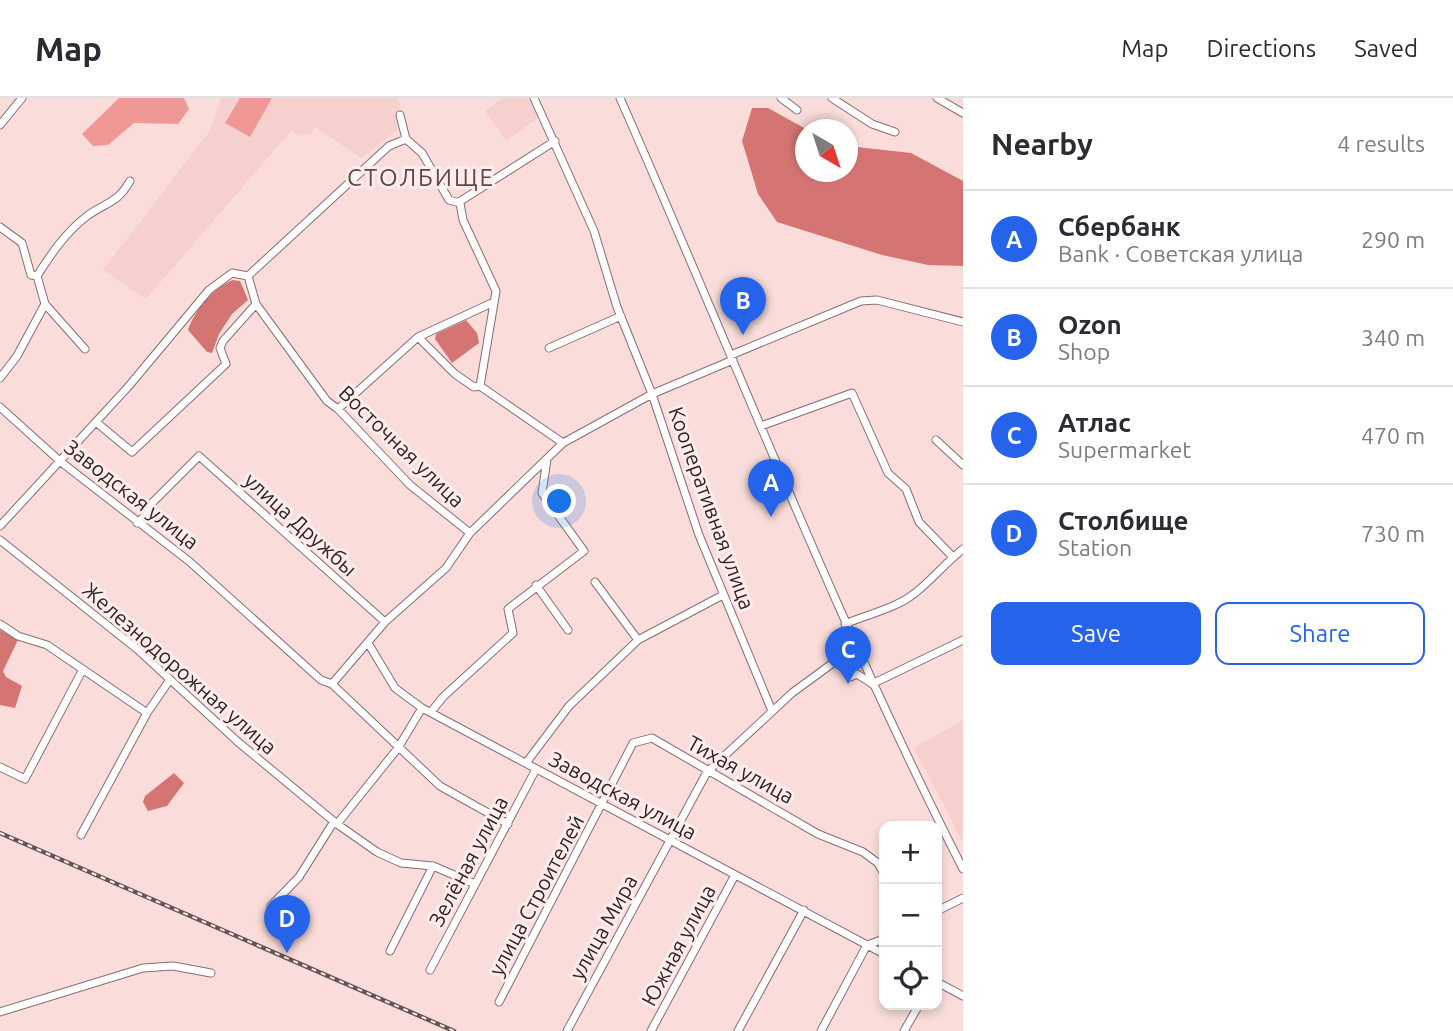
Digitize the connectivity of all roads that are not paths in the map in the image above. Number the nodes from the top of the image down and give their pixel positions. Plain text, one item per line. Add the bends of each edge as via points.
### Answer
1 (22, 98) edge
2 (534, 98) edge
3 (544, 98) edge
4 (620, 98) edge
5 (781, 98) edge
6 (832, 98) edge
7 (937, 98) edge
8 (540, 108) junction
9 (797, 110) dead end
10 (963, 113) edge
11 (400, 115) dead end
12 (0, 125) edge
13 (895, 132) dead end
14 (406, 139) junction
15 (555, 141) junction
16 (130, 181) dead end
17 (459, 202) junction
18 (0, 228) edge
19 (37, 276) junction
20 (248, 276) junction
21 (494, 302) junction
22 (45, 304) junction
23 (256, 304) junction
24 (621, 316) junction
25 (963, 322) edge
26 (418, 337) junction
27 (550, 348) dead end
28 (85, 349) dead end
29 (732, 358) junction
30 (0, 377) edge
31 (480, 386) junction
32 (652, 394) junction
33 (0, 407) edge
34 (338, 409) junction
35 (96, 422) junction
36 (761, 426) junction
37 (936, 440) dead end
38 (563, 443) junction
39 (547, 458) junction
40 (61, 462) junction
41 (963, 465) edge
42 (137, 523) junction
43 (0, 526) edge
44 (470, 533) junction
45 (0, 540) edge
46 (963, 549) edge
47 (951, 555) junction
48 (595, 582) dead end
49 (536, 585) junction
50 (723, 595) junction
51 (385, 622) junction
52 (0, 624) edge
53 (845, 624) junction
54 (568, 630) dead end
55 (638, 640) junction
56 (963, 640) edge
57 (368, 643) junction
58 (82, 671) junction
59 (169, 681) junction
60 (332, 684) junction
61 (872, 684) junction
62 (422, 708) junction
63 (772, 711) junction
64 (431, 712) junction
65 (147, 713) junction
66 (398, 748) junction
67 (526, 763) junction
68 (0, 767) edge
69 (536, 769) junction
70 (707, 772) junction
71 (604, 804) junction
72 (337, 824) junction
73 (508, 824) junction
74 (81, 835) dead end
75 (671, 841) junction
76 (879, 865) edge
77 (433, 866) junction
78 (963, 870) edge
79 (735, 875) junction
80 (475, 884) junction
81 (963, 898) edge
82 (271, 906) dead end
83 (942, 908) edge
84 (804, 910) junction
85 (879, 941) edge
86 (867, 945) junction
87 (390, 951) dead end
88 (879, 951) edge
89 (430, 970) dead end
90 (211, 972) dead end
91 (942, 985) edge
92 (963, 996) edge
93 (499, 1002) dead end
94 (916, 1010) edge
95 (0, 1012) edge
96 (567, 1031) edge
97 (651, 1031) edge
98 (738, 1031) edge
99 (821, 1031) edge
100 (904, 1031) edge

1 - 12 street
2 - 8 street, Кооперативная улица
3 - 8 street
4 - 29 street
5 - 9 street
6 - 13 street via 872,124
7 - 10 street
8 - 15 street, Кооперативная улица
11 - 14 street
14 - 17 street via 421,151 449,200
14 - 20 street via 389,146
15 - 17 street
15 - 24 street, Кооперативная улица via 594,231
16 - 19 street via 121,196 88,216 62,240
17 - 21 street via 496,291
18 - 19 street via 22,243 31,275
19 - 22 street
20 - 23 street, Восточная улица
20 - 35 street via 232,273 209,290
21 - 26 street
21 - 31 street
22 - 28 street
22 - 30 street
23 - 34 street, Восточная улица via 327,401
23 - 35 street via 223,341 220,348 226,364 132,452
24 - 27 street
24 - 32 street, Кооперативная улица
25 - 29 street via 877,300 861,301
26 - 31 street via 455,374
26 - 34 street
29 - 32 street
29 - 36 street
31 - 38 street
32 - 38 street
32 - 50 street, Кооперативная улица
33 - 40 street, Заводская улица
34 - 44 street, Восточная улица via 410,485
35 - 40 street
36 - 47 street via 852,393 888,472 906,489 919,522
36 - 53 street
37 - 41 street
38 - 39 street
39 - 44 street
39 - 49 street via 542,493 584,551
40 - 42 street, Заводская улица
40 - 43 street
42 - 51 street, улица Дружбы via 199,456
42 - 60 street, Заводская улица via 190,562 321,680
44 - 51 street via 446,568
45 - 59 street, Железнодорожная улица via 137,649
46 - 47 street
47 - 53 street via 942,570 913,596
48 - 55 street
49 - 54 street
49 - 64 street via 508,609 513,634
50 - 55 street
50 - 63 street, Кооперативная улица
51 - 57 street
52 - 58 street via 18,636 47,645
53 - 61 street
55 - 67 street via 569,706
56 - 61 street
57 - 60 street
57 - 62 street, Заводская улица via 395,688
58 - 65 street
58 - 68 street via 25,779
59 - 65 street
59 - 72 street, Железнодорожная улица
60 - 66 street, Заводская улица
61 - 63 street via 857,674 850,677 837,660
61 - 78 street
62 - 64 street, Заводская улица
62 - 66 street
63 - 70 street
64 - 67 street, Заводская улица
65 - 74 street
66 - 72 street
66 - 73 street, Заводская улица via 440,786
67 - 69 street, Заводская улица
69 - 71 street, Заводская улица
69 - 73 street, Зелёная улица
70 - 71 street, Тихая улица via 652,738 643,739 634,743
70 - 75 street
70 - 76 street, Тихая улица via 818,834 863,852
71 - 75 street, Заводская улица
71 - 93 street, улица Строителей
72 - 77 street, Железнодорожная улица via 401,863
72 - 82 street via 333,823 299,877
73 - 80 street, Зелёная улица
75 - 79 street, Заводская улица
75 - 96 street, улица Мира
77 - 80 street, Железнодорожная улица
77 - 87 street
79 - 84 street, Заводская улица
79 - 97 street, Южная улица
80 - 89 street, Зелёная улица
81 - 83 street
84 - 86 street, Заводская улица
84 - 98 street
85 - 86 street
86 - 88 street, Заводская улица
86 - 99 street
90 - 95 street via 173,966 144,968
91 - 92 street
94 - 100 street

